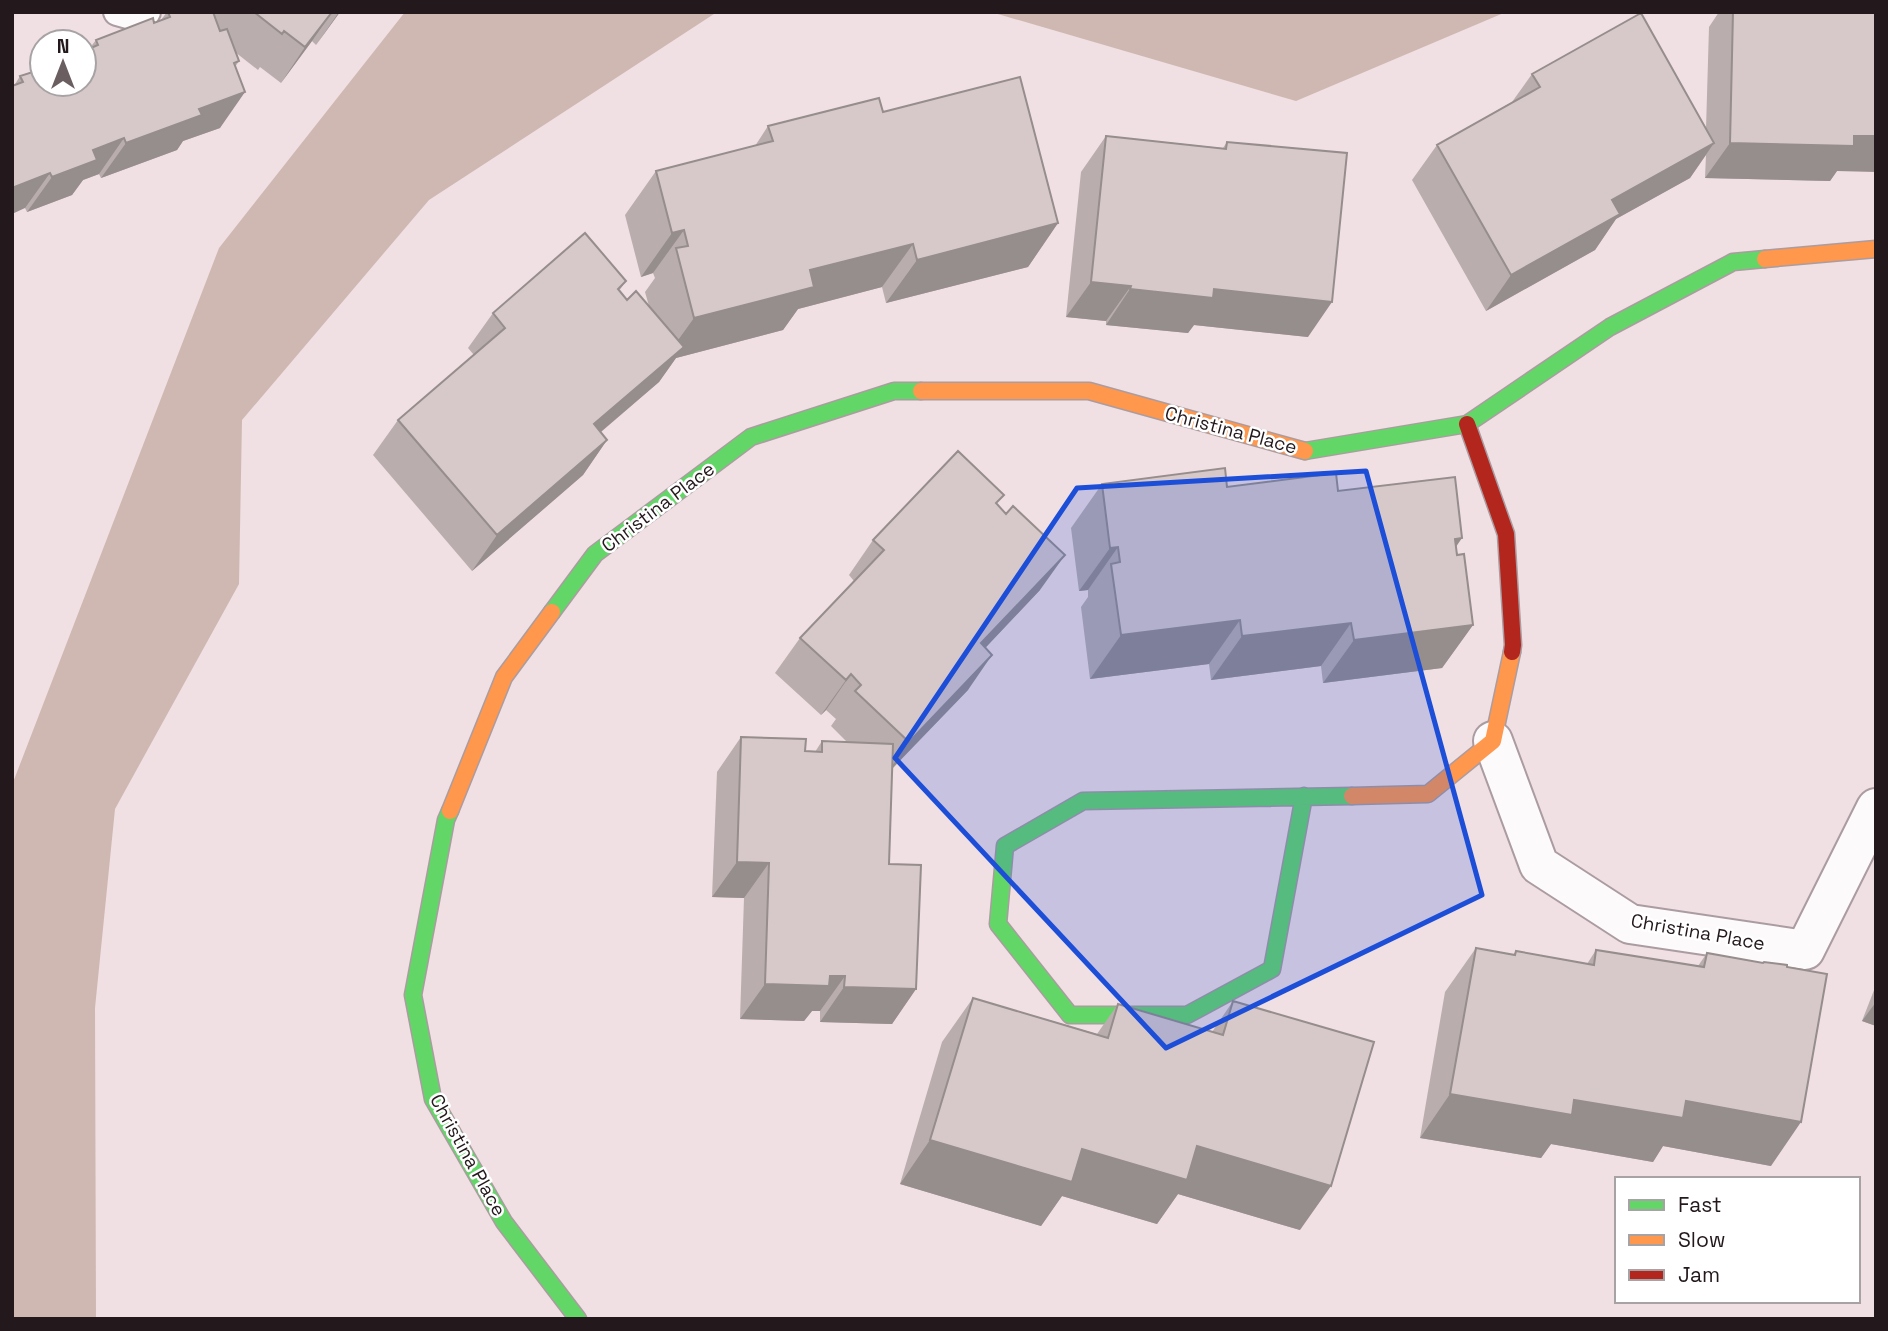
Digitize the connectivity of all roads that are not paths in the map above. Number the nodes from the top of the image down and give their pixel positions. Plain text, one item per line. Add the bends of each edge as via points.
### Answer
1 (117, 12) edge
2 (147, 12) edge
3 (1876, 249) edge
4 (1467, 424) junction
5 (1493, 741) junction
6 (1304, 796) junction
7 (1876, 808) edge
8 (578, 1319) edge

1 - 2 lane via 142,19
3 - 4 street, Christina Place via 1733,262 1610,327
4 - 5 street via 1506,534 1513,645
4 - 8 street, Christina Place via 1304,451 1089,391 894,391 751,437 595,554 504,677 446,820 413,995 433,1099 504,1222
5 - 6 street via 1428,794
5 - 7 street, Christina Place via 1539,865 1630,924 1805,950
6 - 6 street via 1083,801 1005,846 998,924 1070,1015 1187,1015 1272,969

